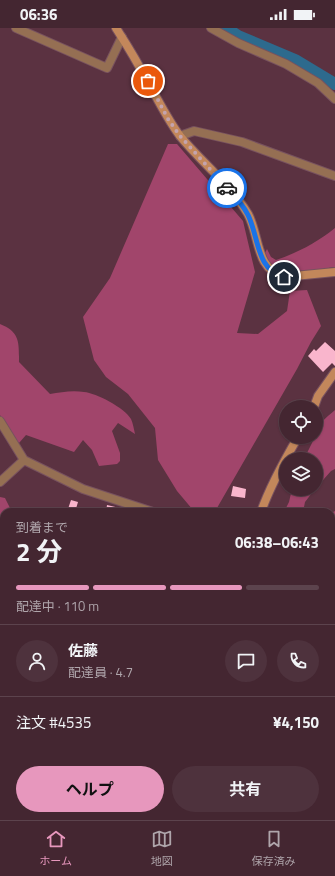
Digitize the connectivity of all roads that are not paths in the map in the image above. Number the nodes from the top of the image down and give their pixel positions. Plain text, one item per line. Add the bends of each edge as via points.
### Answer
1 (16, 28) edge
2 (116, 28) edge
3 (211, 28) edge
4 (122, 36) junction
5 (335, 99) edge
6 (180, 136) junction
7 (335, 176) edge
8 (335, 272) edge
9 (335, 372) edge
10 (317, 400) edge
11 (0, 421) edge
12 (294, 444) edge
13 (24, 460) junction
14 (0, 482) edge
15 (141, 508) edge
16 (263, 508) edge

1 - 4 street via 107,68
2 - 4 main road
3 - 5 street via 286,64 318,83
4 - 6 main road
6 - 7 street via 194,131 242,142
6 - 8 main road via 238,200 248,216 266,267 284,277
9 - 10 main road
11 - 13 street
12 - 16 main road
13 - 14 street
13 - 15 street via 83,489

